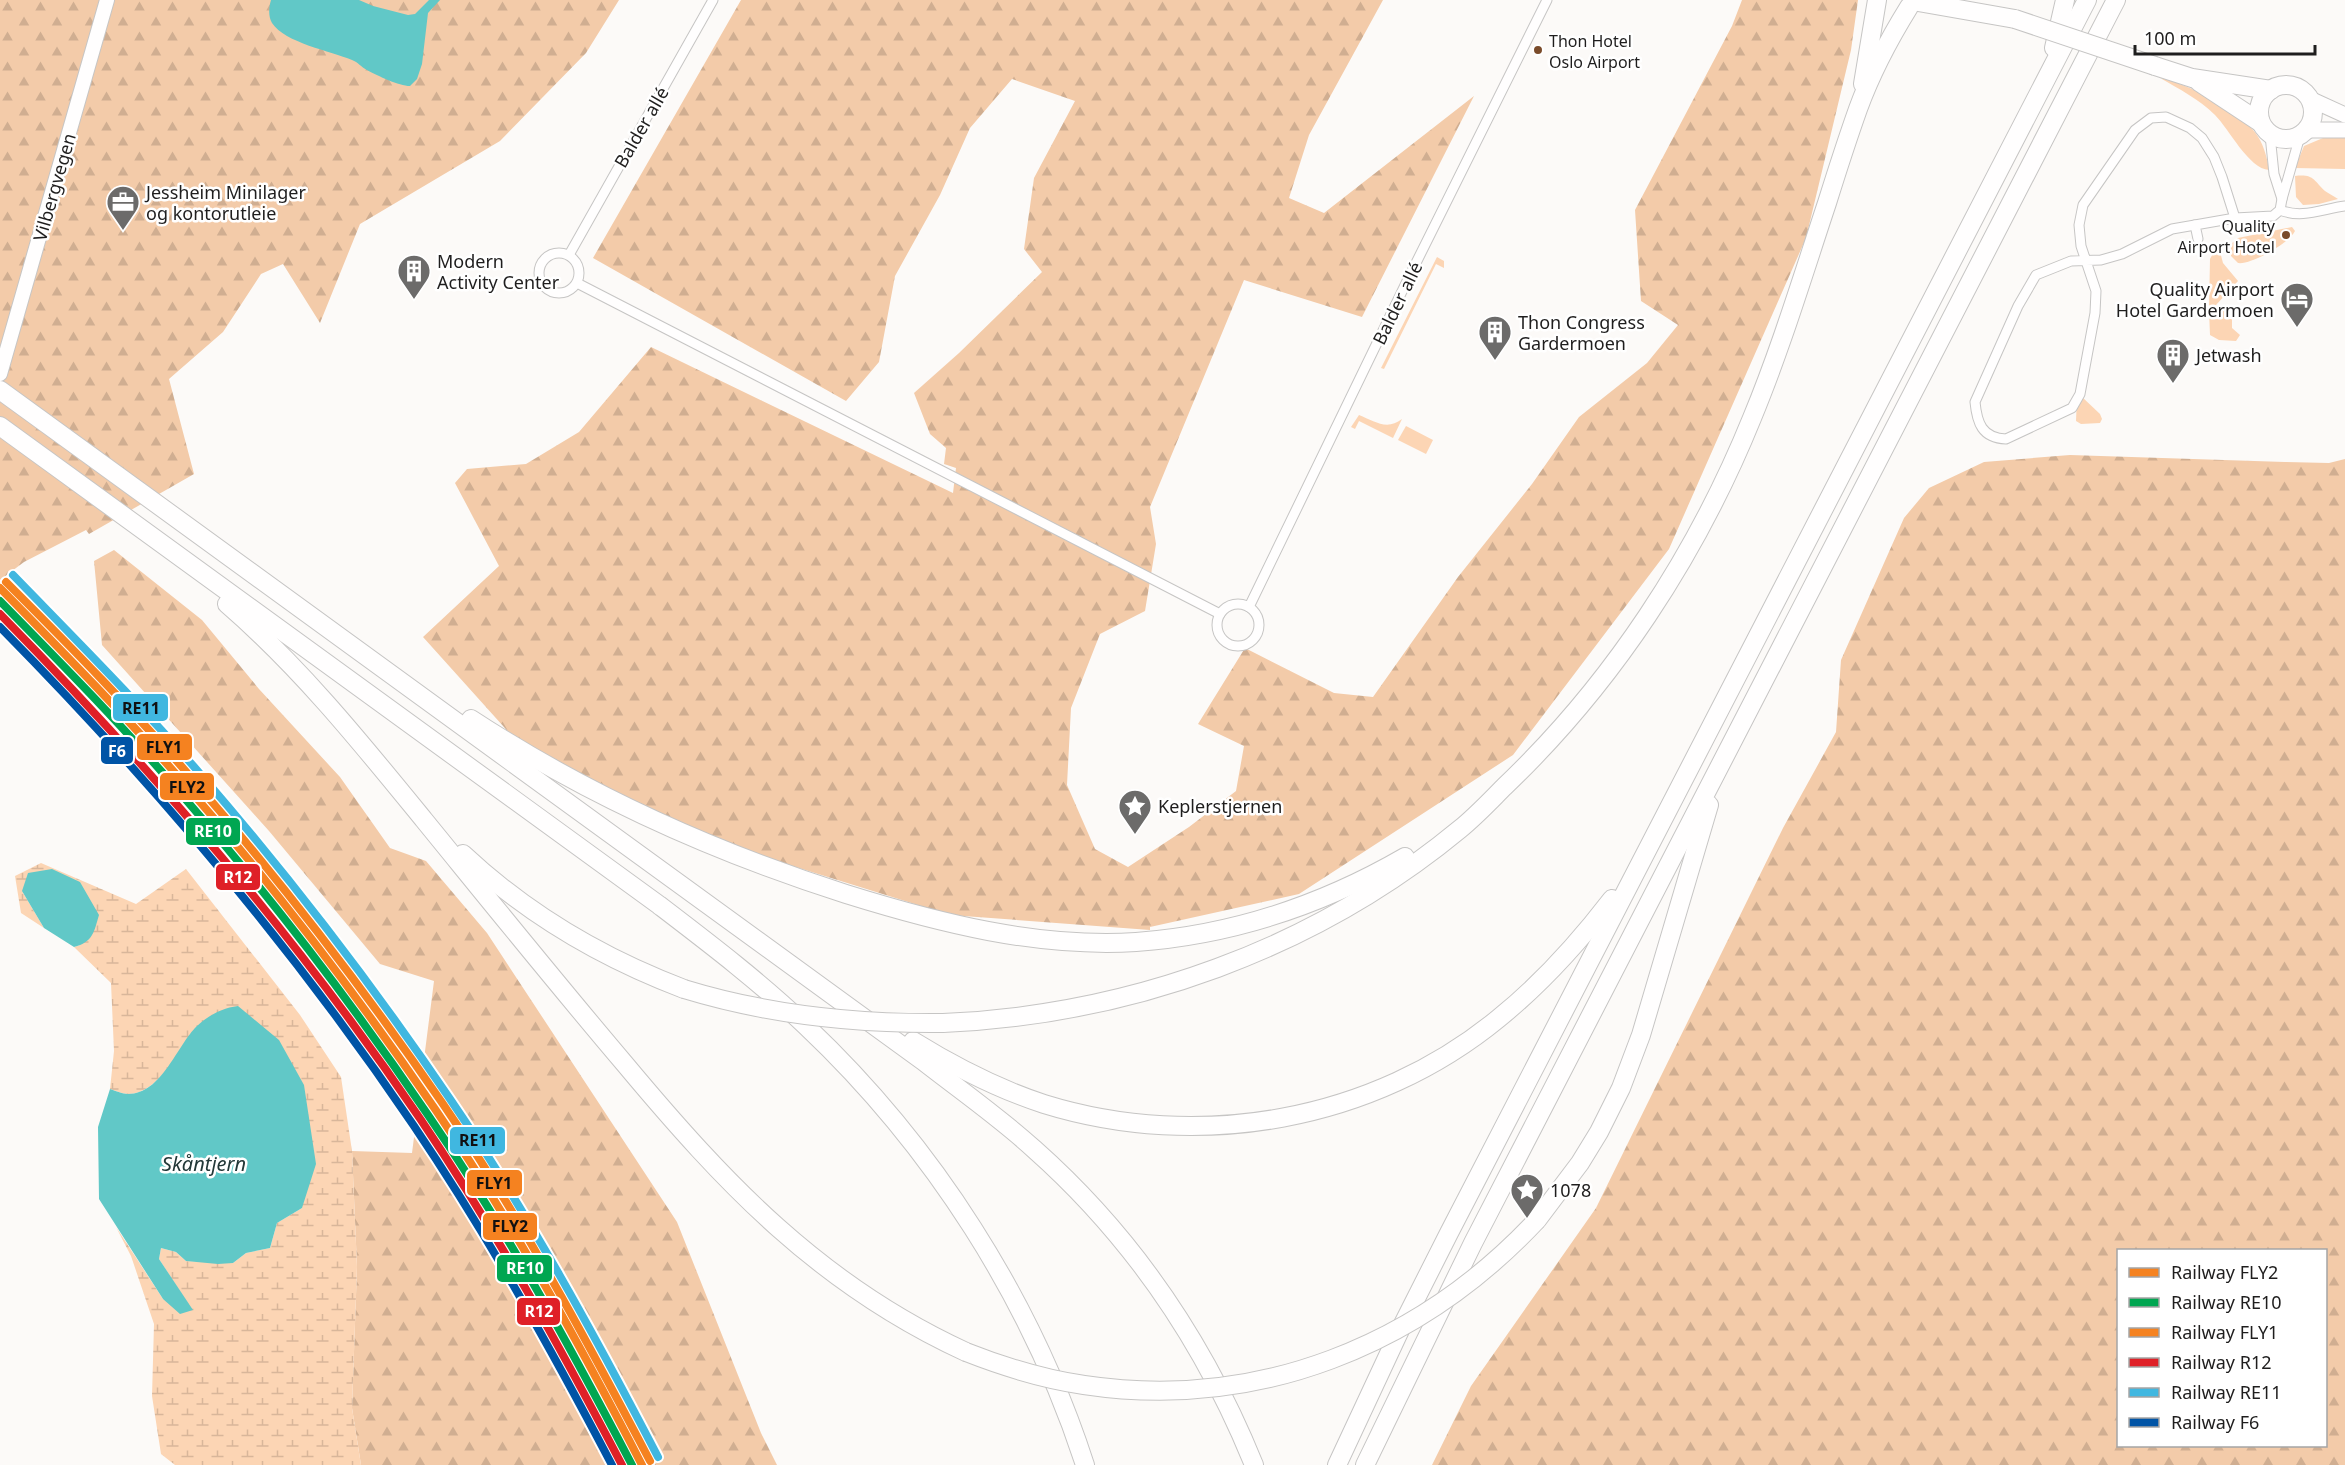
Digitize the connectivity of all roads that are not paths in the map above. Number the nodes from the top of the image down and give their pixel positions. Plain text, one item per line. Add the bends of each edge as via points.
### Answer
1 (107, 0) edge
2 (713, 0) edge
3 (1547, 0) edge
4 (1876, 0) edge
5 (1881, 0) edge
6 (1979, 0) edge
7 (2065, 0) edge
8 (2087, 0) edge
9 (2116, 0) edge
10 (1915, 3) edge
11 (2015, 19) junction
12 (2192, 78) junction
13 (2044, 86) junction
14 (2271, 90) junction
15 (2310, 99) junction
16 (1859, 105) junction
17 (2345, 115) edge
18 (2265, 129) junction
19 (2345, 130) edge
20 (2304, 133) junction
21 (2282, 199) junction
22 (2345, 206) edge
23 (2280, 210) junction
24 (2235, 218) junction
25 (2195, 225) junction
26 (2198, 239) dead end
27 (569, 255) junction
28 (2086, 260) junction
29 (577, 283) junction
30 (0, 374) edge
31 (0, 390) edge
32 (0, 426) edge
33 (180, 557) junction
34 (1249, 607) junction
35 (1220, 614) junction
36 (342, 639) junction
37 (1728, 750) junction
38 (1518, 775) junction
39 (433, 831) junction
40 (1644, 856) junction
41 (836, 998) junction
42 (1085, 1465) edge
43 (1254, 1465) edge
44 (1337, 1465) edge
45 (1365, 1465) edge

1 - 30 main road, Vilbergvegen
2 - 27 street, Balder allé
3 - 34 street, Balder allé
4 - 16 highway
5 - 10 highway via 1891,6
6 - 11 highway
7 - 13 highway
8 - 13 highway
9 - 37 highway
10 - 11 highway
10 - 16 highway
11 - 12 highway, bridge
12 - 14 highway
12 - 18 highway
13 - 40 highway
14 - 15 highway via 2288,85 2297,87
14 - 18 highway via 2260,104
15 - 17 main road
15 - 20 highway via 2314,115
16 - 38 highway via 1766,382 1708,514 1666,588 1616,661
18 - 20 highway via 2279,139 2290,140
18 - 21 street
19 - 20 main road
20 - 21 street
21 - 23 street
22 - 23 street via 2303,214
23 - 24 street via 2273,216
24 - 25 street
24 - 28 street via 2223,177 2202,138 2177,121 2151,118 2135,130 2084,205 2079,225
25 - 26 street
25 - 28 street via 2172,229 2122,254
27 - 29 street via 580,270
27 - 29 street via 557,252 545,258 539,268 540,281 555,293 567,292
28 - 28 street via 2071,261 2036,275 2018,306 1975,402 1982,429 1996,439 2006,439 2072,408 2080,394 2096,291
29 - 35 street
31 - 36 highway
32 - 33 highway
33 - 39 highway via 188,574 261,634 327,703
33 - 42 highway via 668,912 746,973 835,1054 919,1151 979,1237 1038,1347
34 - 35 street via 1230,605
34 - 35 street via 1259,624 1255,637 1244,645 1230,645 1222,639 1217,628
36 - 38 highway via 366,645 460,712 559,772 696,839 784,874 876,903 955,924 1027,937 1101,942 1167,939 1284,913 1347,889 1407,856
36 - 41 highway
37 - 39 highway, bridge via 1627,1073 1590,1147 1538,1220 1482,1273 1424,1315 1348,1353 1305,1369 1211,1388 1134,1390 1059,1381 966,1352 863,1296 752,1205 672,1120
37 - 45 highway via 1473,1243
38 - 39 highway, bridge via 1462,828 1388,882 1332,916 1248,956 1118,998 992,1020 942,1023 872,1022 788,1014 684,989 627,966 567,933 517,899
40 - 41 highway via 1603,912 1551,970 1484,1029 1401,1079 1342,1102 1287,1117 1226,1125 1163,1126 1102,1118 1044,1104 947,1062 873,1014
40 - 44 highway via 1400,1330
41 - 43 highway via 1001,1120 1094,1207 1181,1321 1224,1398

